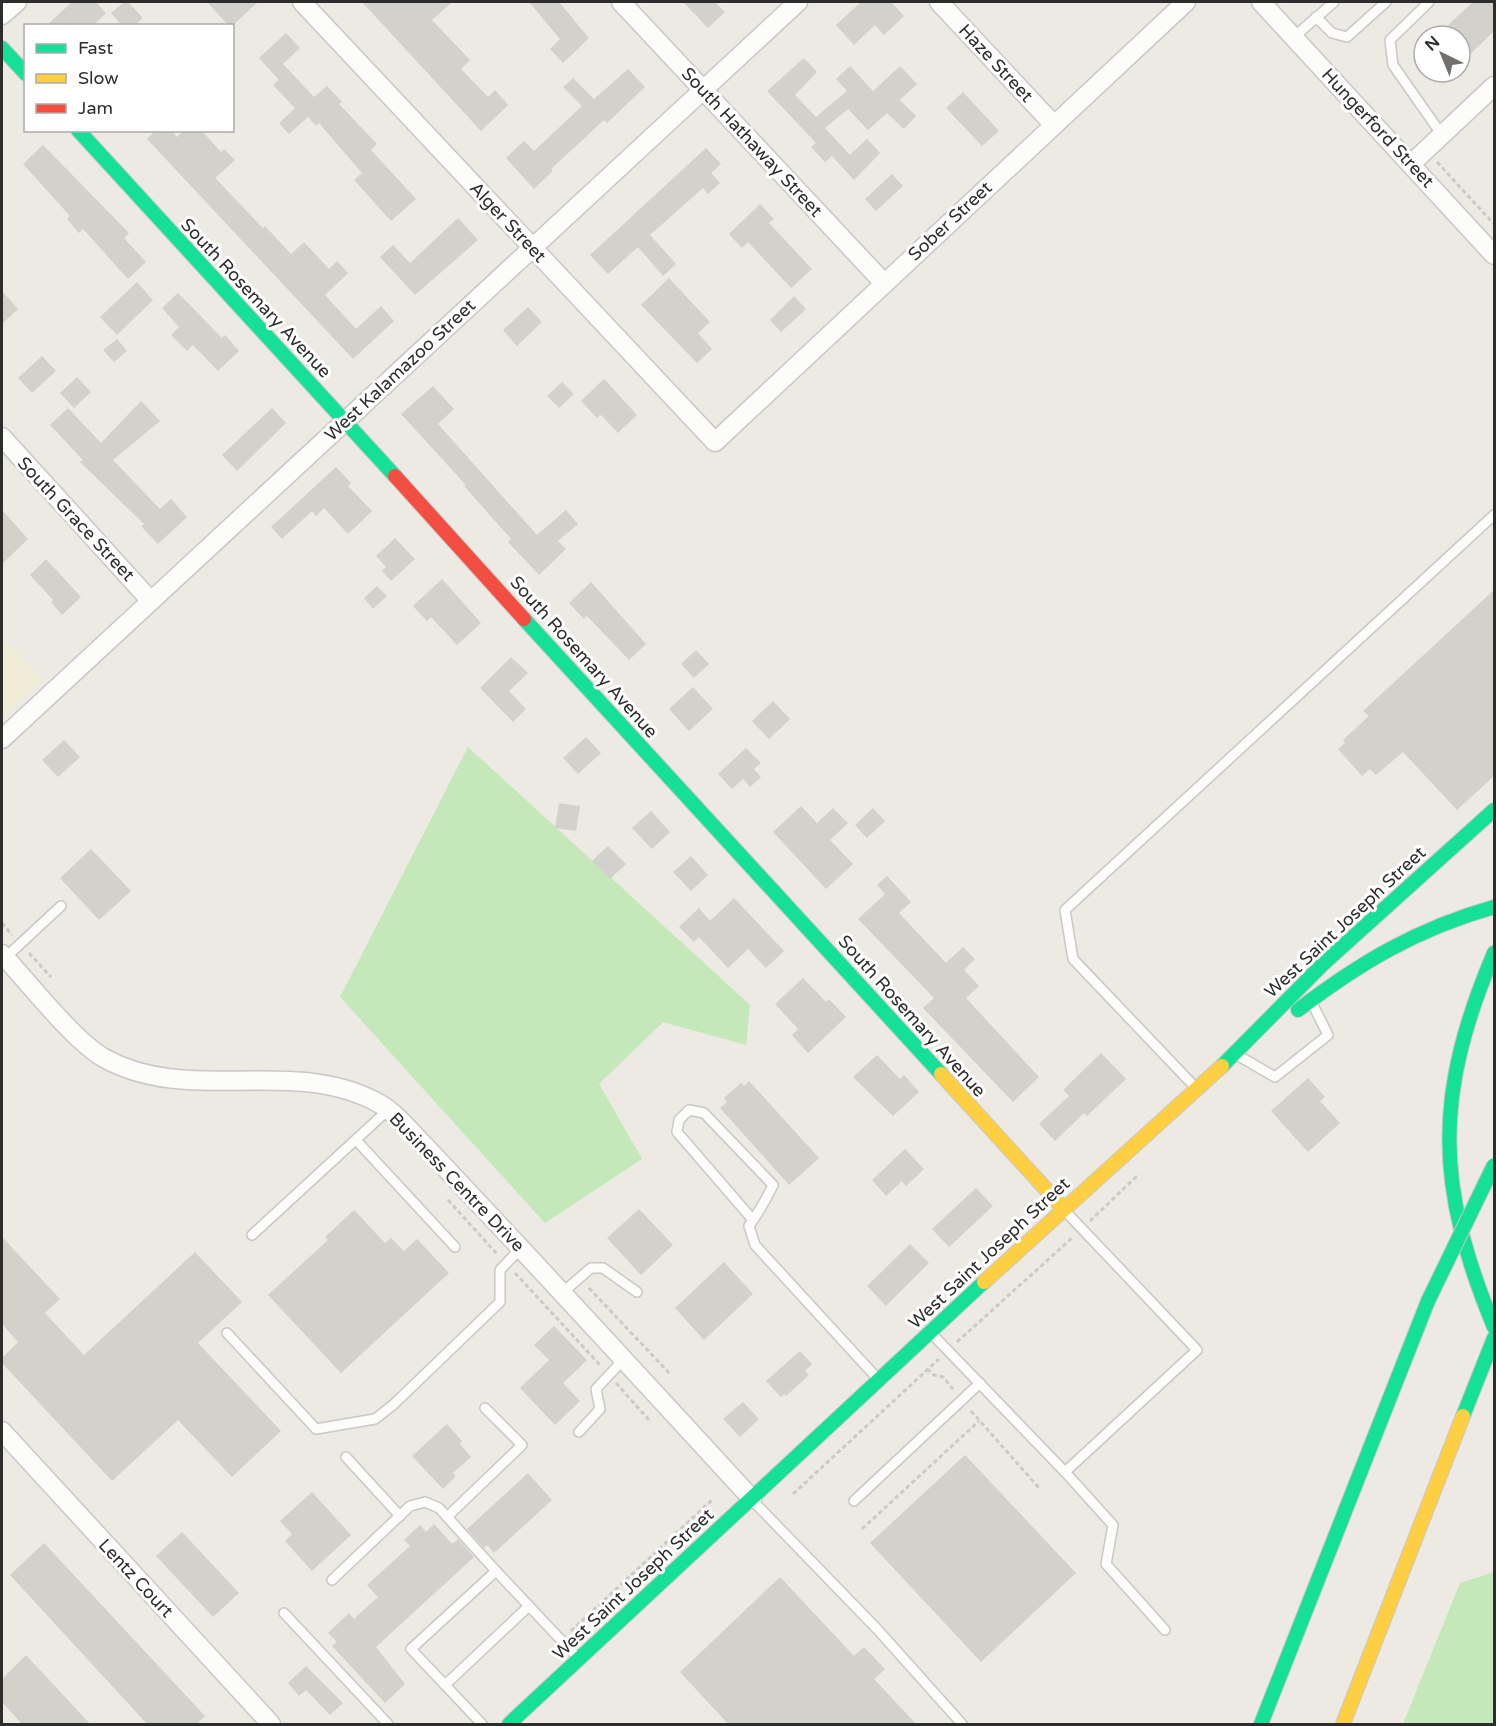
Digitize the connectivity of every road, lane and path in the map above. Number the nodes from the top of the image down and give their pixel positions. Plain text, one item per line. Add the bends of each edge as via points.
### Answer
1 (17, 2) edge
2 (302, 2) edge
3 (621, 2) edge
4 (798, 2) edge
5 (939, 2) edge
6 (1186, 2) edge
7 (1261, 2) edge
8 (1334, 2) edge
9 (1386, 2) edge
10 (1429, 2) edge
11 (2, 15) edge
12 (1316, 17) junction
13 (1294, 37) junction
14 (2, 48) edge
15 (24, 72) edge
16 (1494, 86) edge
17 (703, 89) junction
18 (1053, 124) junction
19 (80, 132) edge
20 (1442, 135) junction
21 (1426, 150) junction
22 (1411, 164) junction
23 (1494, 224) edge
24 (531, 248) junction
25 (1494, 255) edge
26 (884, 282) junction
27 (345, 421) junction
28 (2, 438) edge
29 (715, 442) joint
30 (1494, 515) edge
31 (150, 600) junction
32 (2, 738) edge
33 (1494, 810) edge
34 (61, 906) dead end
35 (1494, 907) edge
36 (1494, 953) edge
37 (3, 956) edge
38 (1311, 1000) junction
39 (1235, 1054) junction
40 (1197, 1089) junction
41 (388, 1110) junction
42 (356, 1140) junction
43 (1494, 1165) edge
44 (1140, 1173) dead end
45 (443, 1194) dead end
46 (1064, 1209) junction
47 (753, 1220) junction
48 (1082, 1228) junction
49 (252, 1235) dead end
50 (455, 1247) dead end
51 (521, 1248) junction
52 (507, 1263) junction
53 (579, 1278) junction
54 (637, 1292) dead end
55 (562, 1293) junction
56 (1494, 1327) edge
57 (931, 1332) junction
58 (227, 1333) dead end
59 (1494, 1338) edge
60 (948, 1350) junction
61 (624, 1359) junction
62 (927, 1369) junction
63 (609, 1375) junction
64 (671, 1375) dead end
65 (878, 1379) junction
66 (980, 1383) junction
67 (962, 1400) junction
68 (485, 1408) dead end
69 (649, 1420) dead end
70 (979, 1421) junction
71 (2, 1431) edge
72 (579, 1432) dead end
73 (346, 1457) dead end
74 (1065, 1472) junction
75 (1040, 1489) dead end
76 (793, 1494) dead end
77 (713, 1499) dead end
78 (752, 1499) junction
79 (854, 1501) dead end
80 (400, 1516) junction
81 (447, 1517) junction
82 (862, 1529) dead end
83 (496, 1571) junction
84 (332, 1580) dead end
85 (529, 1606) junction
86 (284, 1613) dead end
87 (1165, 1630) dead end
88 (562, 1640) junction
89 (579, 1659) junction
90 (445, 1685) junction
91 (959, 1724) edge
92 (271, 1725) edge
93 (388, 1725) edge
94 (482, 1725) edge
95 (509, 1725) edge
96 (1261, 1725) edge
97 (1343, 1725) edge

1 - 11 street
2 - 24 street, Alger Street
3 - 17 street, South Hathaway Street
4 - 17 street, West Kalamazoo Street
5 - 18 street, Haze Street
6 - 18 street, Sober Street
7 - 13 street, Hungerford Street
8 - 12 lane
9 - 12 lane via 1347,37 1332,33
10 - 20 lane via 1390,40 1389,51 1393,65
12 - 13 lane
13 - 22 street, Hungerford Street
14 - 15 main road
16 - 20 street
17 - 24 street, West Kalamazoo Street
17 - 26 street, South Hathaway Street
18 - 26 street, Sober Street
19 - 27 main road, South Rosemary Avenue
20 - 21 street
21 - 22 street
21 - 23 path
22 - 25 street, Hungerford Street
24 - 27 street, West Kalamazoo Street
24 - 29 street, Alger Street
26 - 29 street, Sober Street
27 - 31 street, West Kalamazoo Street
27 - 46 main road, South Rosemary Avenue
28 - 31 street, South Grace Street
30 - 40 lane via 1065,910 1072,959
31 - 32 street, West Kalamazoo Street
33 - 39 main road, West Saint Joseph Street via 1309,978
34 - 37 lane
35 - 38 main road via 1435,925 1396,943 1357,965
36 - 56 main road via 1472,1004 1458,1051 1447,1128 1450,1187 1458,1221 1477,1287
37 - 41 street, Business Centre Drive via 80,1038 102,1057 130,1071 187,1081 325,1083 349,1089
38 - 39 main road
38 - 39 lane via 1328,1035 1275,1077
39 - 40 main road, West Saint Joseph Street
40 - 46 main road, West Saint Joseph Street
41 - 42 lane
41 - 51 street, Business Centre Drive
42 - 49 lane
42 - 50 lane
43 - 96 main road, bridge via 1428,1300
44 - 48 path
45 - 52 path
46 - 48 lane
46 - 57 main road, West Saint Joseph Street
47 - 47 lane via 773,1185 704,1113 690,1110 679,1120 677,1132
47 - 65 lane via 749,1226 755,1245
48 - 60 path
48 - 74 lane via 1197,1350
51 - 52 lane
51 - 55 street, Business Centre Drive
52 - 58 lane via 500,1270 500,1302 375,1419 316,1428
52 - 63 path
53 - 54 lane via 591,1268 603,1268
53 - 55 lane
53 - 64 path
55 - 61 street, Business Centre Drive
57 - 60 lane
57 - 65 main road, West Saint Joseph Street
59 - 97 main road
60 - 62 path
60 - 66 lane
61 - 63 lane
61 - 78 street, Business Centre Drive
62 - 67 path via 943,1377
62 - 76 path
63 - 69 path
63 - 72 lane via 596,1389 600,1409
65 - 78 main road, West Saint Joseph Street
66 - 67 lane
66 - 74 lane
67 - 70 path
67 - 79 lane
68 - 81 lane via 522,1445
70 - 75 path
70 - 82 path
71 - 92 street, Lentz Court
73 - 80 lane
74 - 87 lane via 1113,1525 1106,1564
77 - 88 path
78 - 89 main road, West Saint Joseph Street
78 - 91 lane via 878,1630
80 - 81 lane via 410,1506 424,1502 439,1508
80 - 84 lane
81 - 83 lane
83 - 85 lane
83 - 90 lane via 411,1649
85 - 88 lane
85 - 90 lane
86 - 93 lane
88 - 89 lane
89 - 95 main road, West Saint Joseph Street
90 - 94 lane

